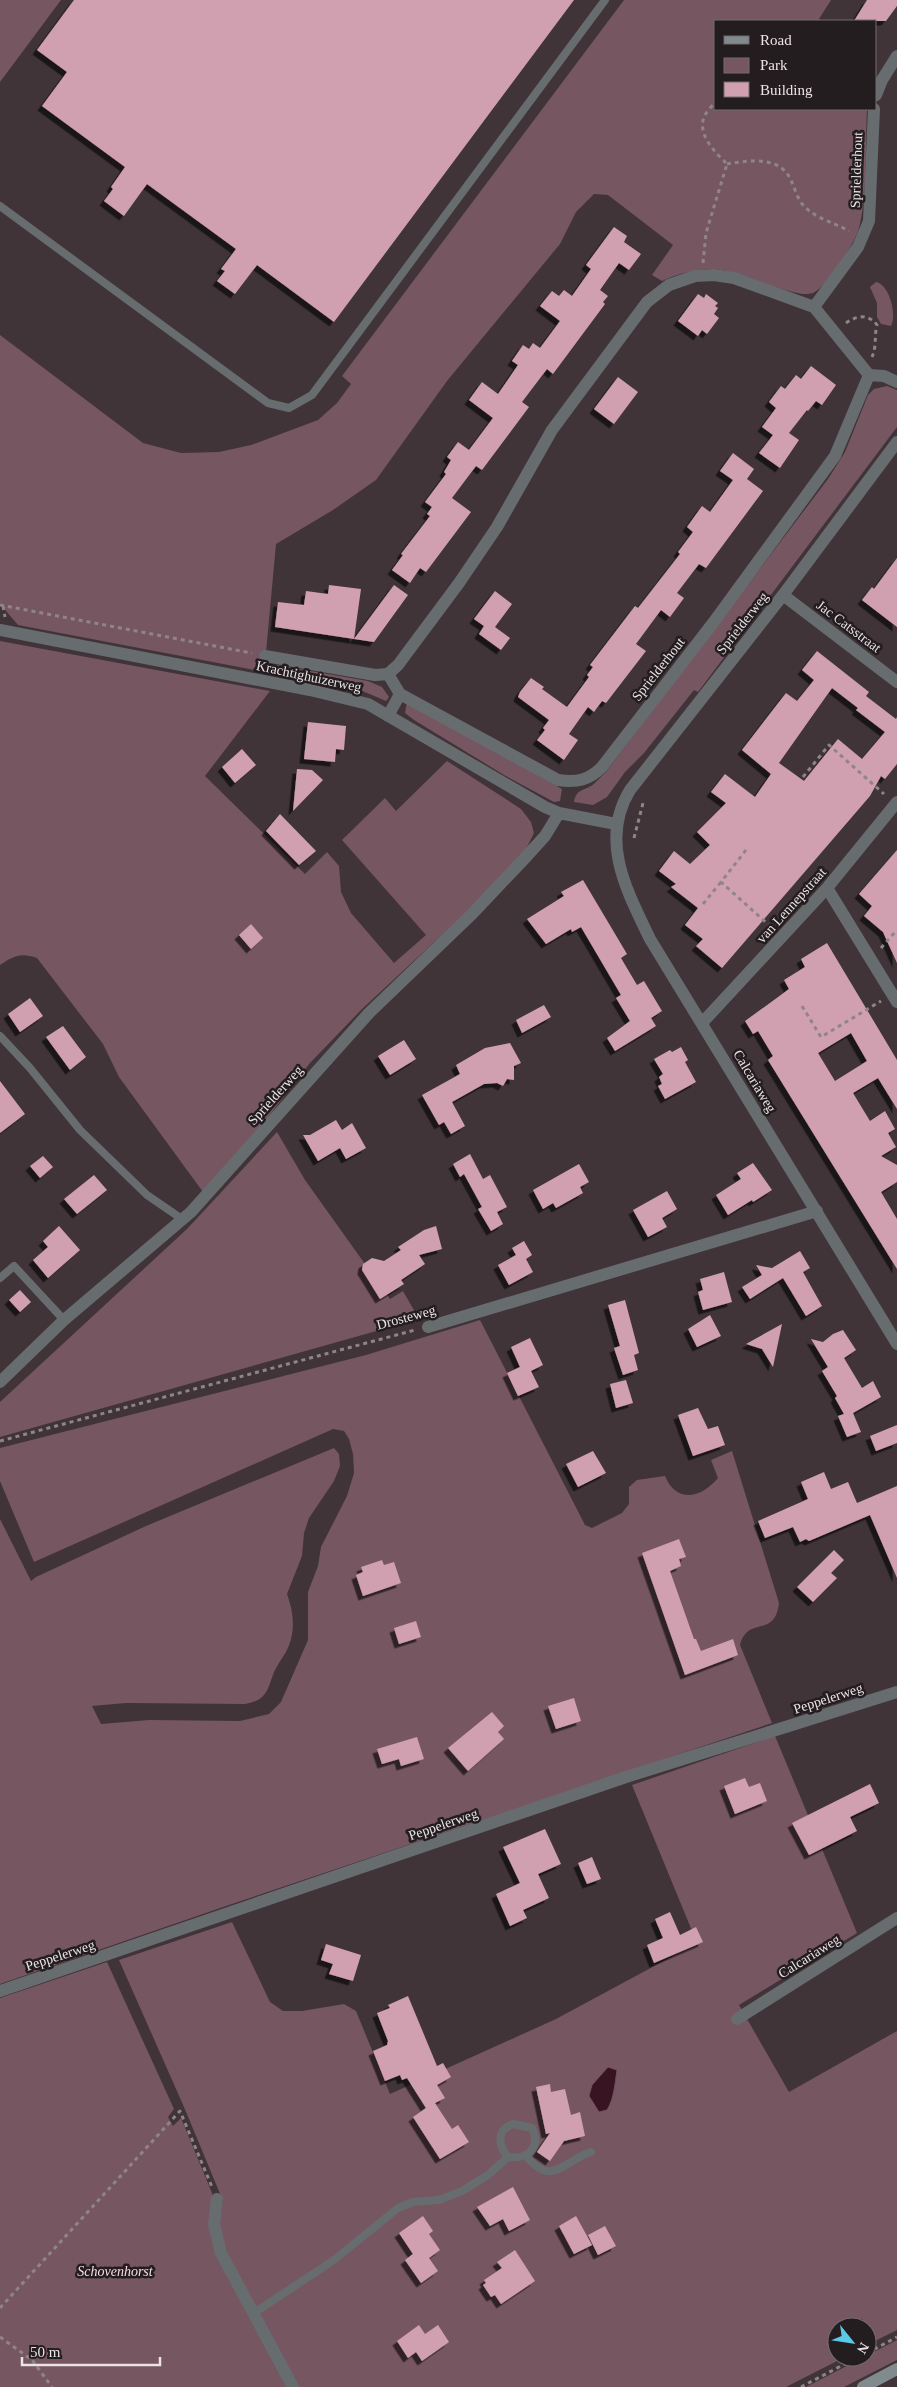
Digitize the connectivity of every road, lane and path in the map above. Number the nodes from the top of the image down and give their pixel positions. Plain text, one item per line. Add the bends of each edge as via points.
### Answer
1 (605, 0) edge
2 (897, 56) edge
3 (877, 92) edge
4 (714, 104) edge
5 (874, 110) edge
6 (727, 164) junction
7 (0, 206) edge
8 (862, 237) junction
9 (704, 276) junction
10 (814, 307) junction
11 (836, 332) junction
12 (867, 371) junction
13 (897, 382) edge
14 (897, 442) edge
15 (783, 595) junction
16 (0, 605) edge
17 (0, 630) edge
18 (265, 656) joint
19 (388, 674) junction
20 (897, 682) edge
21 (400, 694) junction
22 (388, 716) junction
23 (803, 777) dead end
24 (896, 803) edge
25 (559, 813) junction
26 (616, 824) junction
27 (746, 850) dead end
28 (721, 882) junction
29 (827, 888) junction
30 (703, 904) dead end
31 (897, 930) edge
32 (782, 937) junction
33 (871, 960) junction
34 (895, 998) edge
35 (802, 1006) dead end
36 (702, 1023) junction
37 (0, 1036) edge
38 (817, 1211) junction
39 (182, 1219) junction
40 (0, 1278) edge
41 (64, 1320) junction
42 (428, 1327) joint
43 (897, 1344) edge
44 (3, 1375) edge
45 (0, 1442) edge
46 (897, 1692) edge
47 (897, 1918) edge
48 (0, 1990) edge
49 (737, 2019) dead end
50 (591, 2152) dead end
51 (525, 2155) junction
52 (508, 2157) junction
53 (217, 2199) joint
54 (0, 2308) edge
55 (254, 2313) junction
56 (0, 2337) edge
57 (897, 2337) edge
58 (877, 2347) edge
59 (839, 2367) edge
60 (897, 2369) edge
61 (52, 2387) edge
62 (293, 2387) edge
63 (801, 2387) edge
64 (863, 2387) edge

1 - 7 lane via 312,395 289,408 268,403
2 - 3 street
4 - 6 path via 704,117 704,129 708,143
5 - 8 street, Sprielderhout via 869,221
6 - 8 path via 774,162 783,167 804,206 817,216
6 - 9 path via 706,233
8 - 10 street, Sprielderhout
9 - 10 street via 734,278
9 - 19 street via 669,285 647,302 552,430 497,527 459,584
10 - 11 street
11 - 12 street
11 - 12 path via 860,316 874,321 877,325 876,346
12 - 13 street
12 - 21 street, Sprielderhout via 835,456 714,623 593,776 583,781 558,780
14 - 15 street, Sprielderweg
15 - 20 street, Jac Catsstraat
15 - 26 street, Sprielderweg via 630,790
16 - 18 path, Krachtighuizerweg
17 - 22 street, Krachtighuizerweg via 346,698 368,704
18 - 19 street via 376,675
19 - 21 street
21 - 22 street
22 - 25 street, Krachtighuizerweg via 515,791
23 - 24 path via 829,745
24 - 29 street, van Lennepstraat
25 - 26 street, Krachtighuizerweg
25 - 39 street, Sprielderweg via 545,836 525,858 369,1013
26 - 36 street, Calcariaweg via 620,869 632,903 650,939
27 - 28 path
28 - 30 path
28 - 32 path
29 - 32 street, van Lennepstraat
29 - 33 street
31 - 33 path
32 - 36 street, van Lennepstraat
33 - 34 street
34 - 35 path via 821,1037
36 - 38 street, Calcariaweg
37 - 39 lane via 80,1130 147,1195
38 - 42 street, Drosteweg
38 - 43 street, Calcariaweg
39 - 41 street, Sprielderweg
40 - 41 lane via 14,1266
41 - 44 street, Sprielderweg
42 - 45 path, Drosteweg
46 - 48 street, Peppelerweg via 626,1777
47 - 49 street, Calcariaweg
50 - 51 lane via 556,2170 544,2172 536,2169
51 - 52 lane
51 - 52 lane via 536,2144 536,2136 532,2128 513,2124 499,2138
52 - 55 lane via 488,2175 462,2191 439,2200 413,2202 398,2208 334,2260
53 - 54 path via 180,2111
53 - 55 street via 214,2224 221,2253
55 - 62 street
56 - 61 path via 32,2360
57 - 58 path
59 - 63 path
60 - 64 main road

